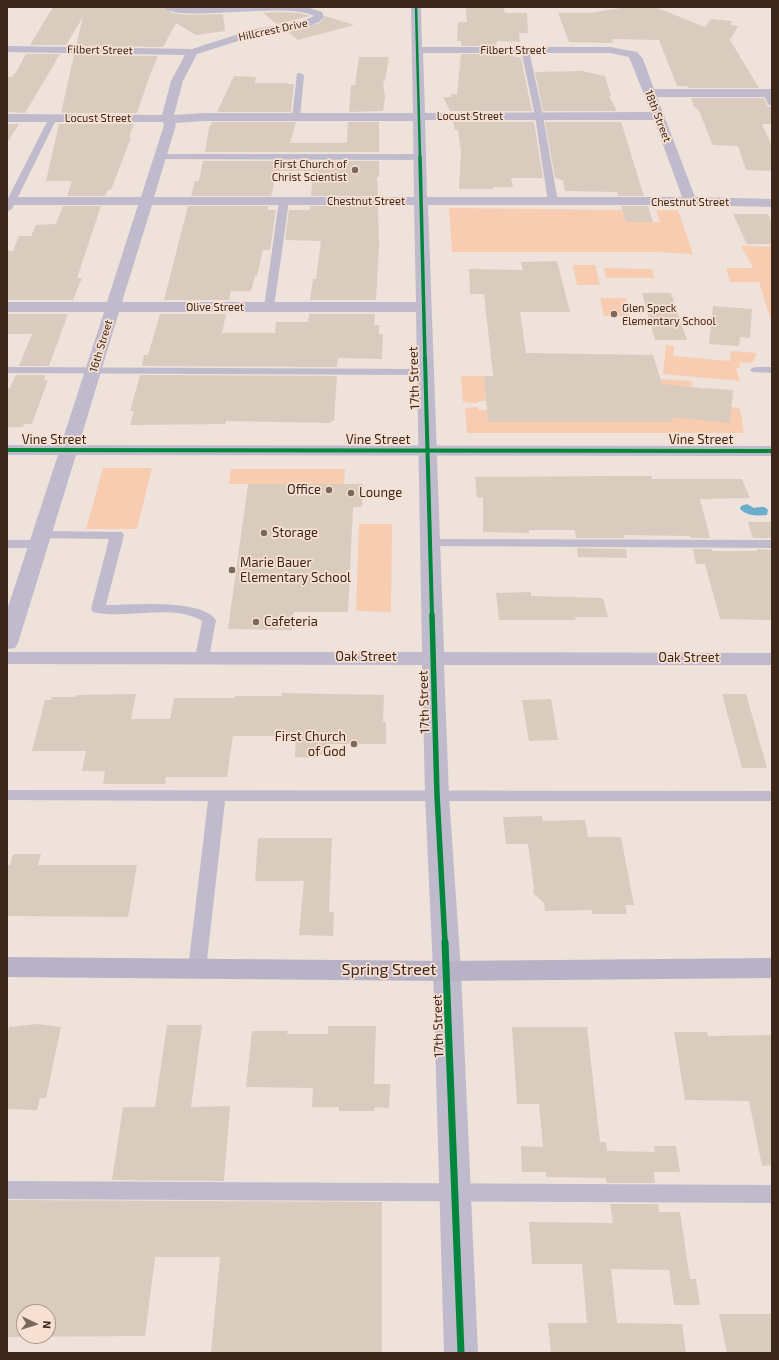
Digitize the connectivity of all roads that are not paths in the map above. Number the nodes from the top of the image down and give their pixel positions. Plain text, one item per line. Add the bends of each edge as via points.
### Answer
1 (168, 7) edge
2 (416, 7) edge
3 (7, 49) edge
4 (416, 50) junction
5 (525, 50) junction
6 (610, 50) joint
7 (193, 52) junction
8 (300, 75) dead end
9 (650, 93) junction
10 (769, 93) edge
11 (772, 104) edge
12 (539, 116) junction
13 (659, 116) junction
14 (418, 117) junction
15 (7, 118) edge
16 (53, 118) junction
17 (167, 118) junction
18 (296, 118) junction
19 (160, 157) junction
20 (419, 157) junction
21 (147, 201) junction
22 (284, 201) junction
23 (421, 201) junction
24 (690, 201) junction
25 (553, 202) junction
26 (8, 203) edge
27 (772, 203) edge
28 (7, 307) edge
29 (114, 307) junction
30 (269, 307) junction
31 (424, 307) junction
32 (7, 370) edge
33 (94, 370) junction
34 (756, 370) dead end
35 (772, 370) edge
36 (424, 372) junction
37 (7, 450) edge
38 (68, 451) junction
39 (427, 451) junction
40 (772, 451) edge
41 (39, 540) junction
42 (430, 543) junction
43 (7, 544) edge
44 (772, 544) edge
45 (7, 642) edge
46 (433, 657) junction
47 (7, 658) edge
48 (202, 658) junction
49 (772, 658) edge
50 (7, 795) edge
51 (217, 795) junction
52 (437, 795) junction
53 (772, 796) edge
54 (7, 967) edge
55 (772, 968) edge
56 (197, 969) junction
57 (447, 971) junction
58 (7, 1190) edge
59 (455, 1192) junction
60 (772, 1194) edge
61 (461, 1353) edge

1 - 7 street, Hillcrest Drive via 197,10 294,8 312,11 319,17 307,23 255,32
2 - 4 street, 17th Street
3 - 7 street, Filbert Street
4 - 5 street, Filbert Street
4 - 14 street, 17th Street
5 - 6 street, Filbert Street
5 - 12 lane
6 - 9 street, 18th Street via 633,54
7 - 17 street, 16th Street via 177,81
8 - 18 lane
9 - 10 street
9 - 13 street, 18th Street
10 - 11 lane
12 - 13 street, Locust Street
12 - 14 street, Locust Street
12 - 25 lane
13 - 24 street, 18th Street
14 - 18 street, Locust Street
14 - 20 street, 17th Street
15 - 16 street, Locust Street
16 - 17 street, Locust Street
16 - 26 lane
17 - 18 street, Locust Street via 203,121 233,118
17 - 19 street, 16th Street via 170,125
19 - 20 lane
19 - 21 street, 16th Street
20 - 23 street, 17th Street
21 - 22 street, Chestnut Street
21 - 26 street, Chestnut Street
21 - 29 street, 16th Street
22 - 23 street, Chestnut Street
22 - 30 lane
23 - 25 street, Chestnut Street
23 - 31 street, 17th Street
24 - 25 street, Chestnut Street
24 - 27 street, Chestnut Street
28 - 29 street, Olive Street
29 - 30 street, Olive Street
29 - 33 street, 16th Street
30 - 31 street, Olive Street
31 - 36 street, 17th Street
32 - 33 lane
33 - 36 lane
33 - 38 street, 16th Street
34 - 35 lane
36 - 39 street, 17th Street
37 - 38 street, Vine Street
38 - 39 street, Vine Street
38 - 41 street, 16th Street
39 - 40 street, Vine Street
39 - 42 street, 17th Street
41 - 43 lane
41 - 45 street, 16th Street
41 - 48 lane via 117,535 98,609 177,609 197,612 209,620
42 - 44 lane
42 - 46 street, 17th Street
46 - 48 street, Oak Street
46 - 49 street, Oak Street
46 - 52 street, 17th Street
47 - 48 street, Oak Street
50 - 51 lane
51 - 52 lane
51 - 56 lane
52 - 53 lane
52 - 57 street, 17th Street
54 - 56 main road, Spring Street
55 - 57 main road, Spring Street
56 - 57 main road, Spring Street
57 - 59 street, 17th Street
58 - 59 lane
59 - 60 lane
59 - 61 street, 17th Street

